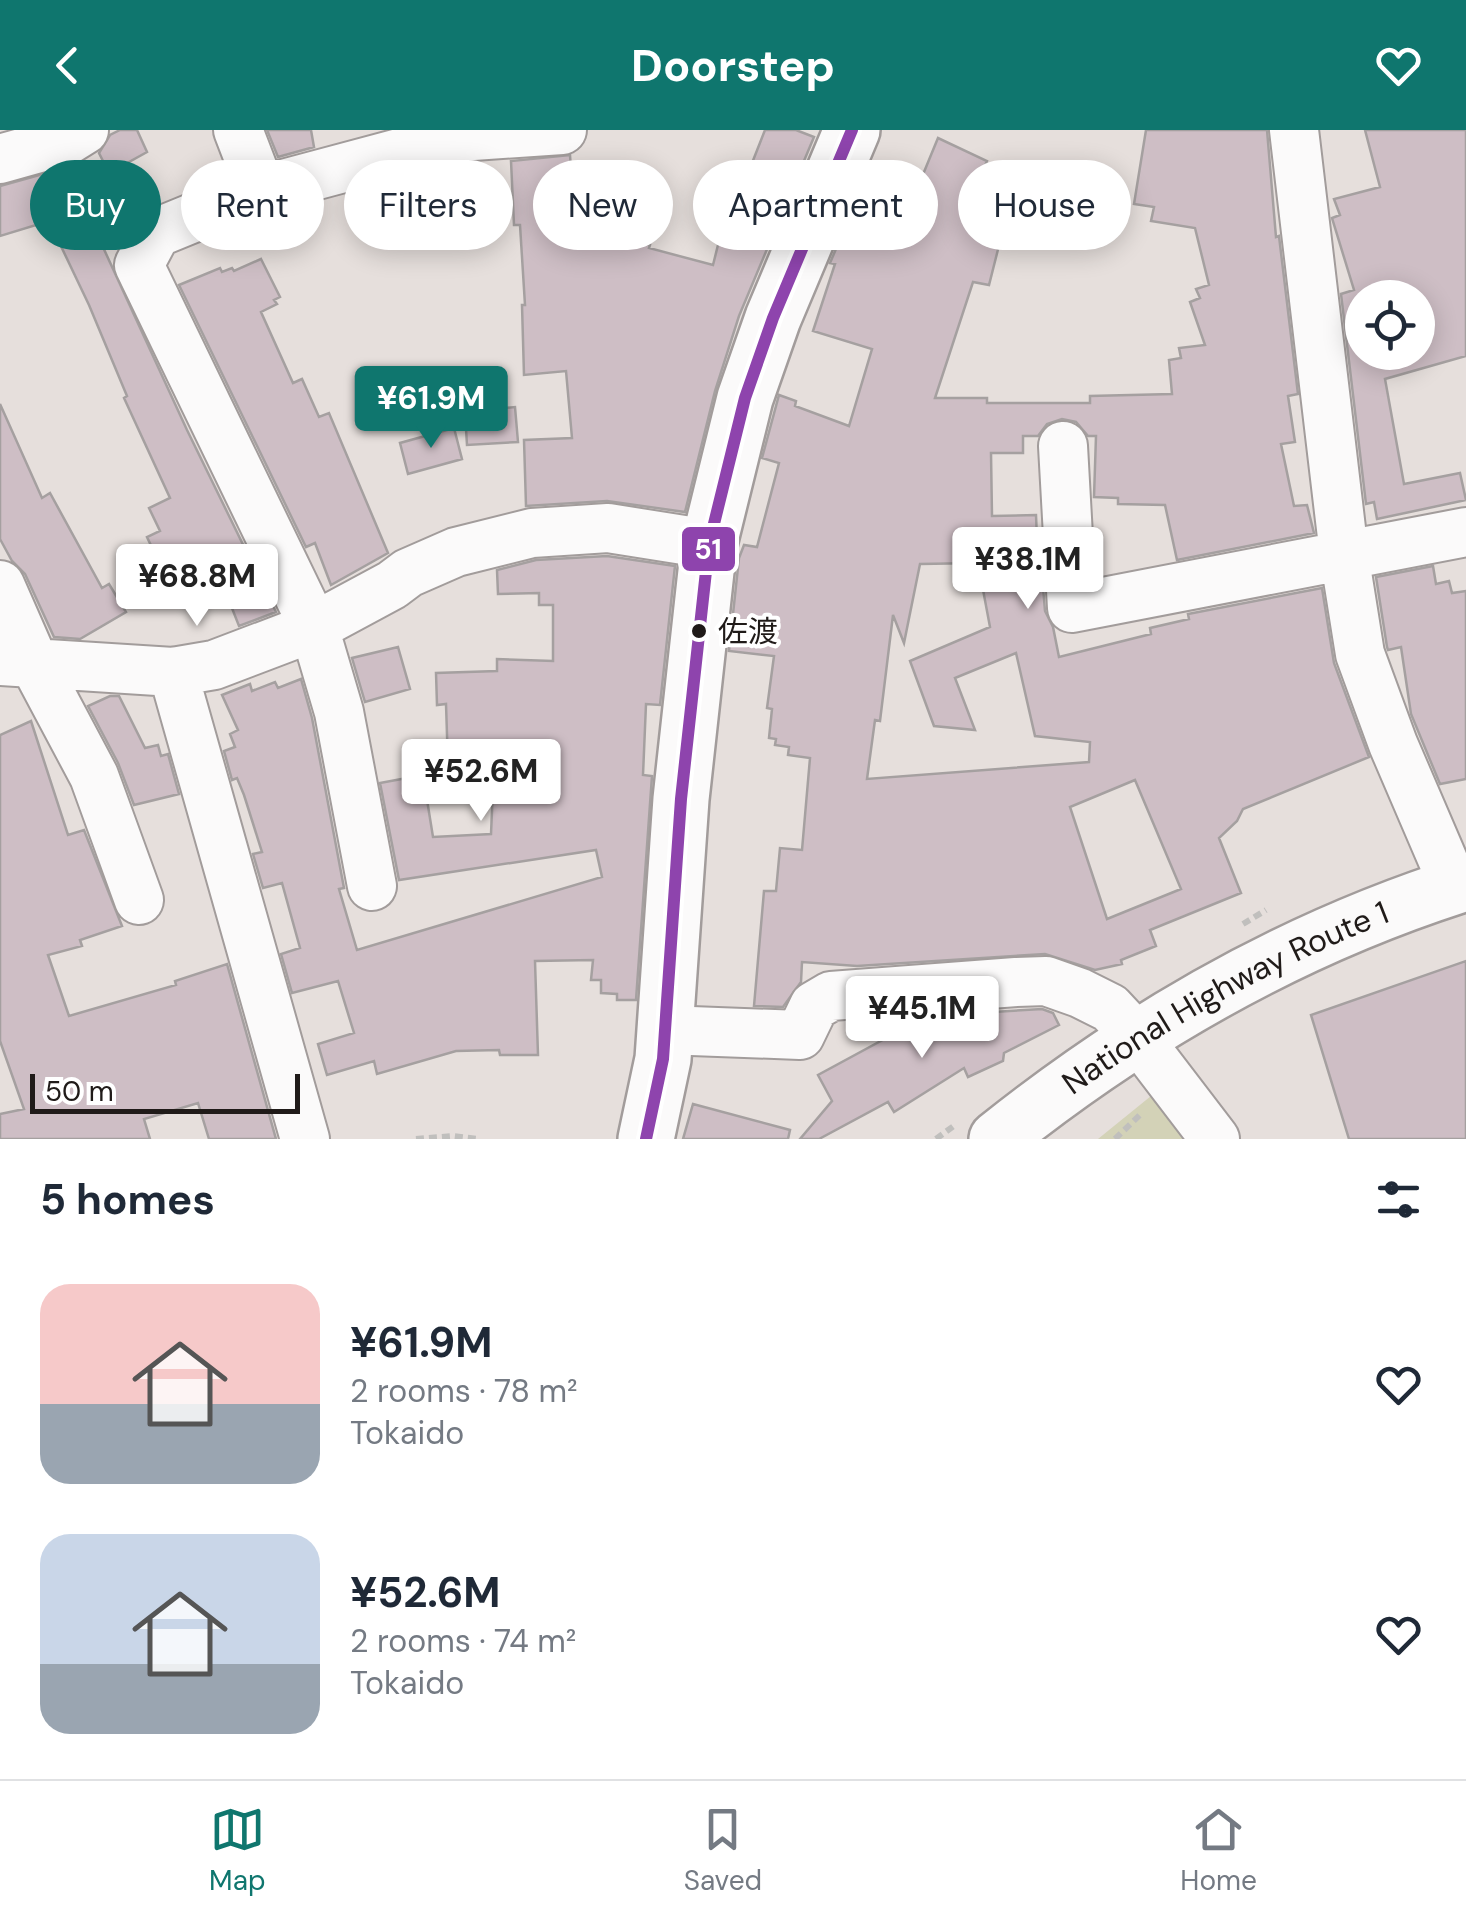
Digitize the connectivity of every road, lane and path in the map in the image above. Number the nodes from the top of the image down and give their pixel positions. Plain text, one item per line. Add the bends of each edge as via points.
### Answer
1 (84, 130) edge
2 (238, 130) edge
3 (562, 130) edge
4 (852, 130) edge
5 (1294, 130) edge
6 (0, 159) edge
7 (250, 160) edge
8 (324, 173) edge
9 (181, 223) edge
10 (1063, 446) dead end
11 (1466, 532) edge
12 (709, 544) junction
13 (1344, 554) junction
14 (0, 586) edge
15 (314, 628) junction
16 (18, 663) edge
17 (173, 672) junction
18 (1460, 884) edge
19 (372, 886) dead end
20 (140, 900) dead end
21 (666, 1030) junction
22 (1136, 1037) junction
23 (304, 1139) edge
24 (416, 1139) edge
25 (480, 1139) edge
26 (646, 1139) edge
27 (997, 1139) edge
28 (1215, 1139) edge

1 - 6 street
2 - 7 street
3 - 8 street via 459,137
4 - 12 main road via 745,398
5 - 13 street
9 - 15 street via 156,233 139,265
10 - 13 street via 1072,608
11 - 13 street
12 - 15 street via 608,528 532,533 456,552
12 - 21 main road via 683,781
13 - 18 street via 1370,684
14 - 16 street
15 - 17 street via 214,665
15 - 19 street via 340,712
16 - 17 street
16 - 20 street via 94,776
17 - 23 street
18 - 22 main road, National Highway Route 1 via 1263,967
21 - 22 street via 800,1036 814,1006 832,996 1046,981 1110,1008
21 - 26 main road
22 - 27 main road, National Highway Route 1
22 - 28 street
24 - 25 path

